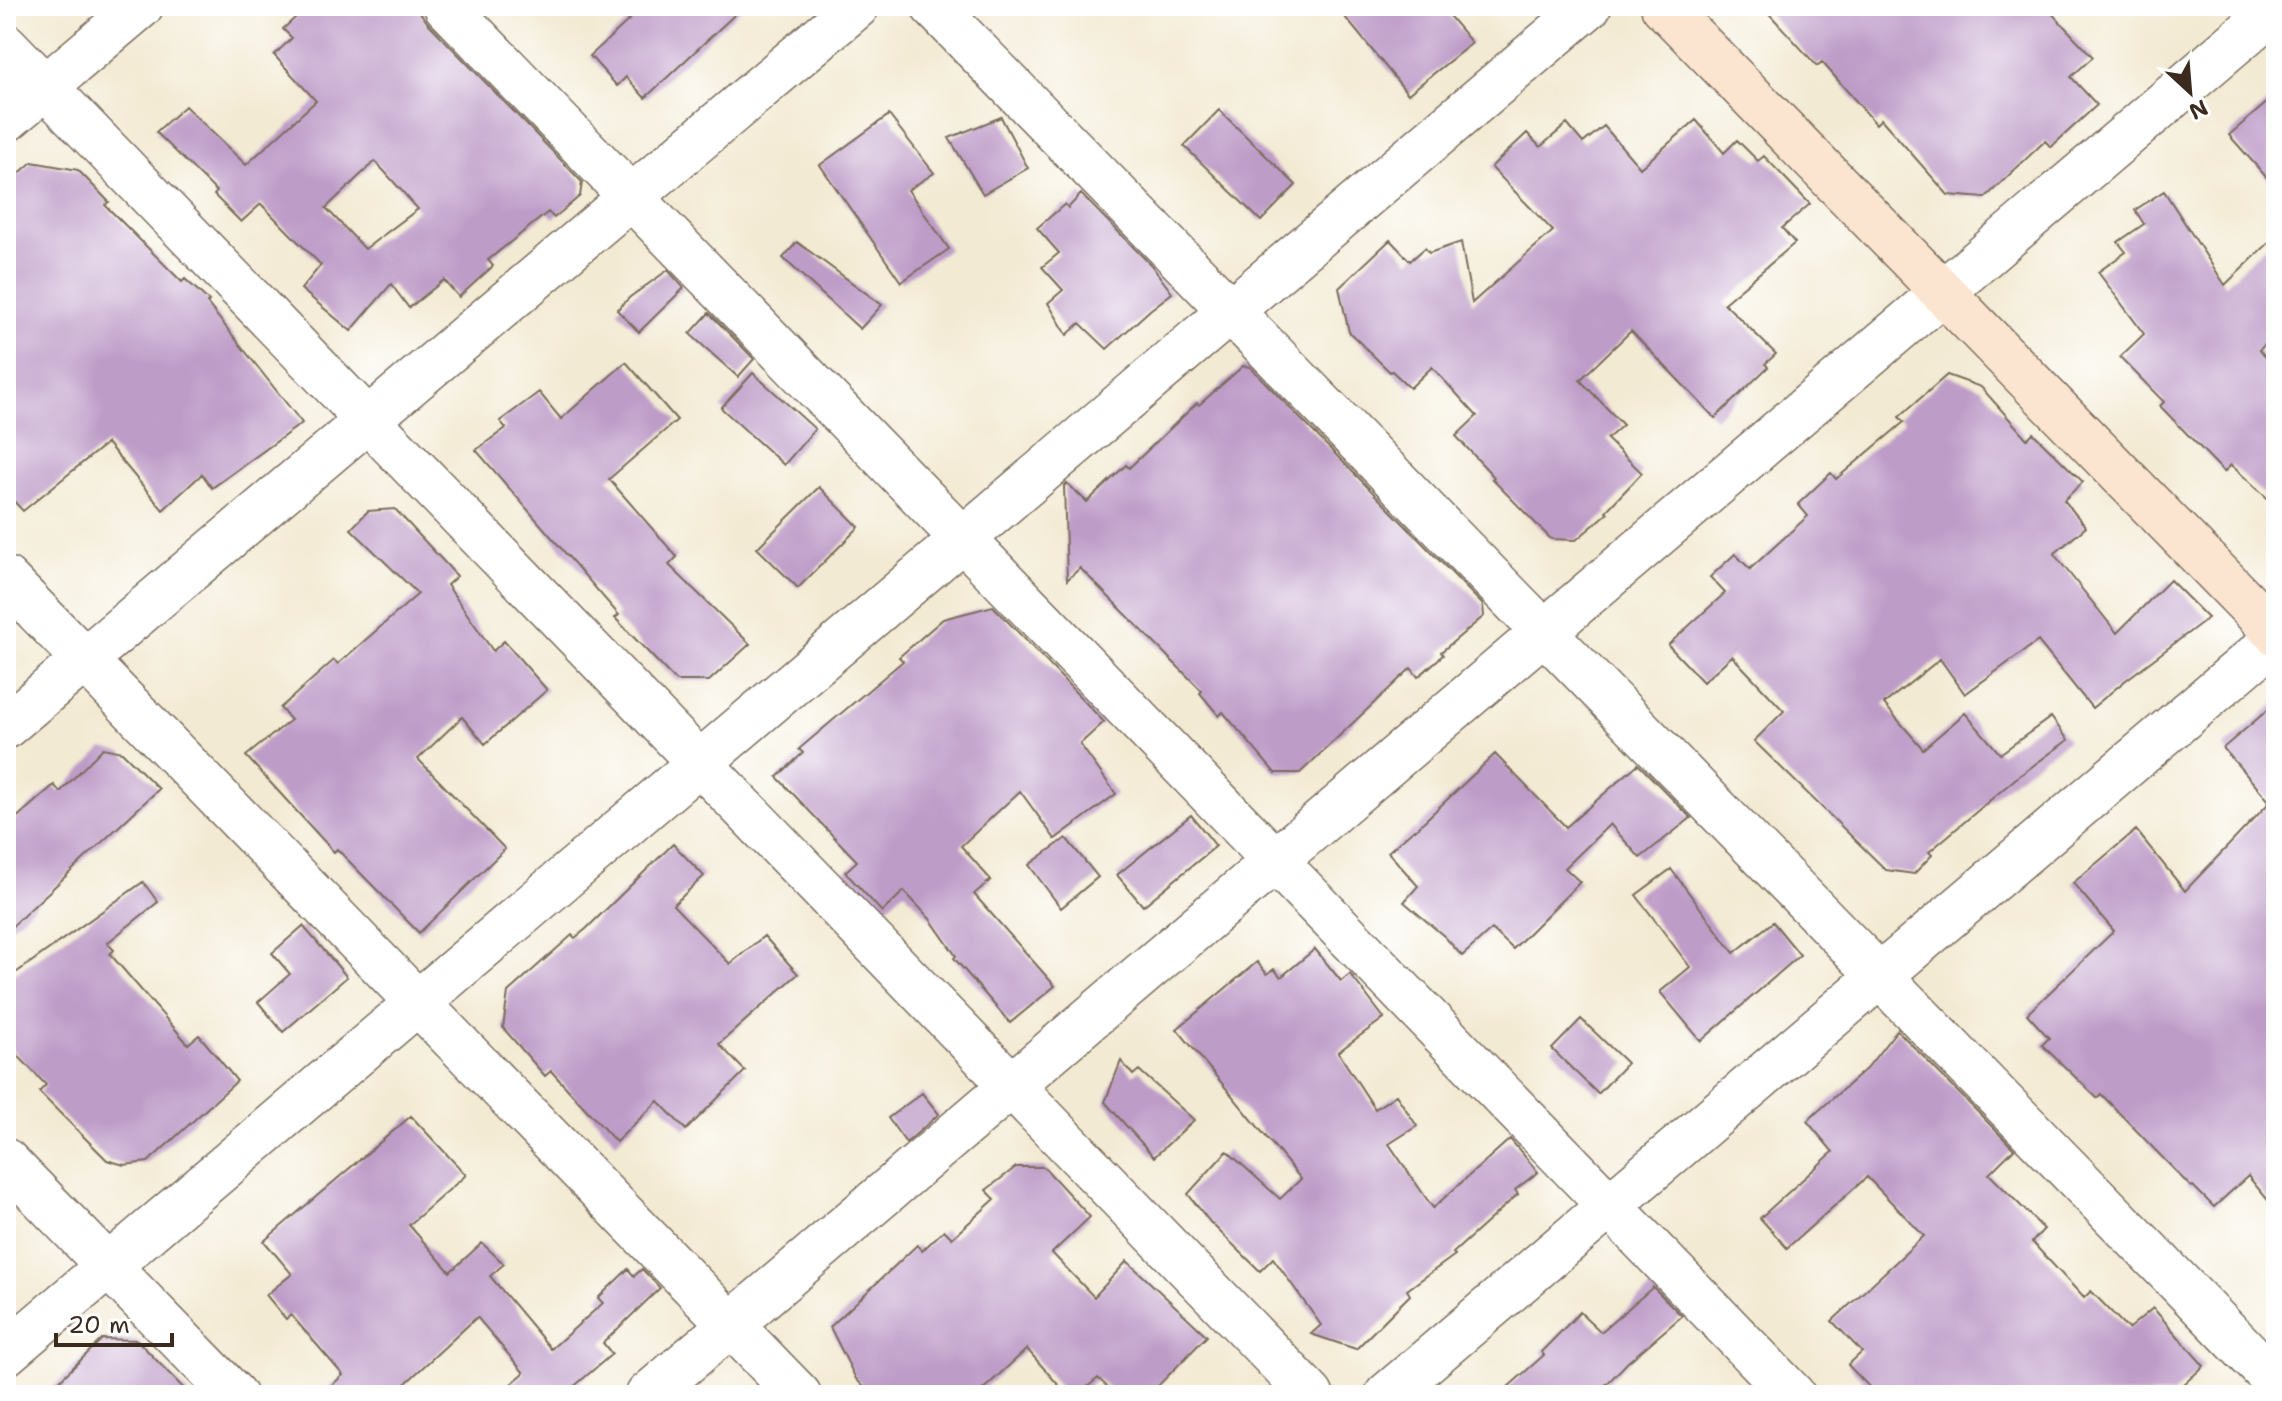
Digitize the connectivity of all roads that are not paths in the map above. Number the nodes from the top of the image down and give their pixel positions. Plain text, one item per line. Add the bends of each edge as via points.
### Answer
1 (141, 6) edge
2 (446, 6) edge
3 (857, 6) edge
4 (933, 6) edge
5 (1589, 6) edge
6 (1663, 6) edge
7 (2276, 8) edge
8 (6, 46) edge
9 (45, 87) junction
10 (6, 120) edge
11 (632, 198) junction
12 (1941, 293) junction
13 (1231, 311) junction
14 (367, 419) junction
15 (963, 539) junction
16 (6, 579) edge
17 (1545, 633) junction
18 (2276, 633) edge
19 (2276, 639) edge
20 (84, 659) junction
21 (6, 726) edge
22 (698, 762) junction
23 (1275, 861) junction
24 (1881, 977) junction
25 (417, 1002) junction
26 (1011, 1085) junction
27 (6, 1161) edge
28 (1610, 1207) junction
29 (108, 1266) junction
30 (730, 1324) junction
31 (6, 1353) edge
32 (2265, 1378) edge
33 (234, 1395) edge
34 (648, 1395) edge
35 (799, 1395) edge
36 (1311, 1395) edge
37 (1387, 1395) edge
38 (1793, 1395) edge

1 - 9 street
2 - 11 street
3 - 11 street
4 - 13 street
5 - 13 street
6 - 12 street
7 - 12 street
8 - 9 street
9 - 10 street
9 - 14 street
11 - 14 street
11 - 15 street
12 - 17 street
12 - 18 street
13 - 15 street
13 - 17 street
14 - 20 street
14 - 22 street
15 - 22 street
15 - 23 street
16 - 20 street
17 - 23 street
17 - 24 street
19 - 24 street
20 - 21 street
20 - 25 street
22 - 25 street
22 - 26 street
23 - 26 street
23 - 28 street
24 - 28 street
24 - 32 street
25 - 29 street
25 - 30 street
26 - 30 street
26 - 36 street
27 - 29 street
28 - 37 street
28 - 38 street
29 - 31 street
29 - 33 street
30 - 34 street
30 - 35 street

